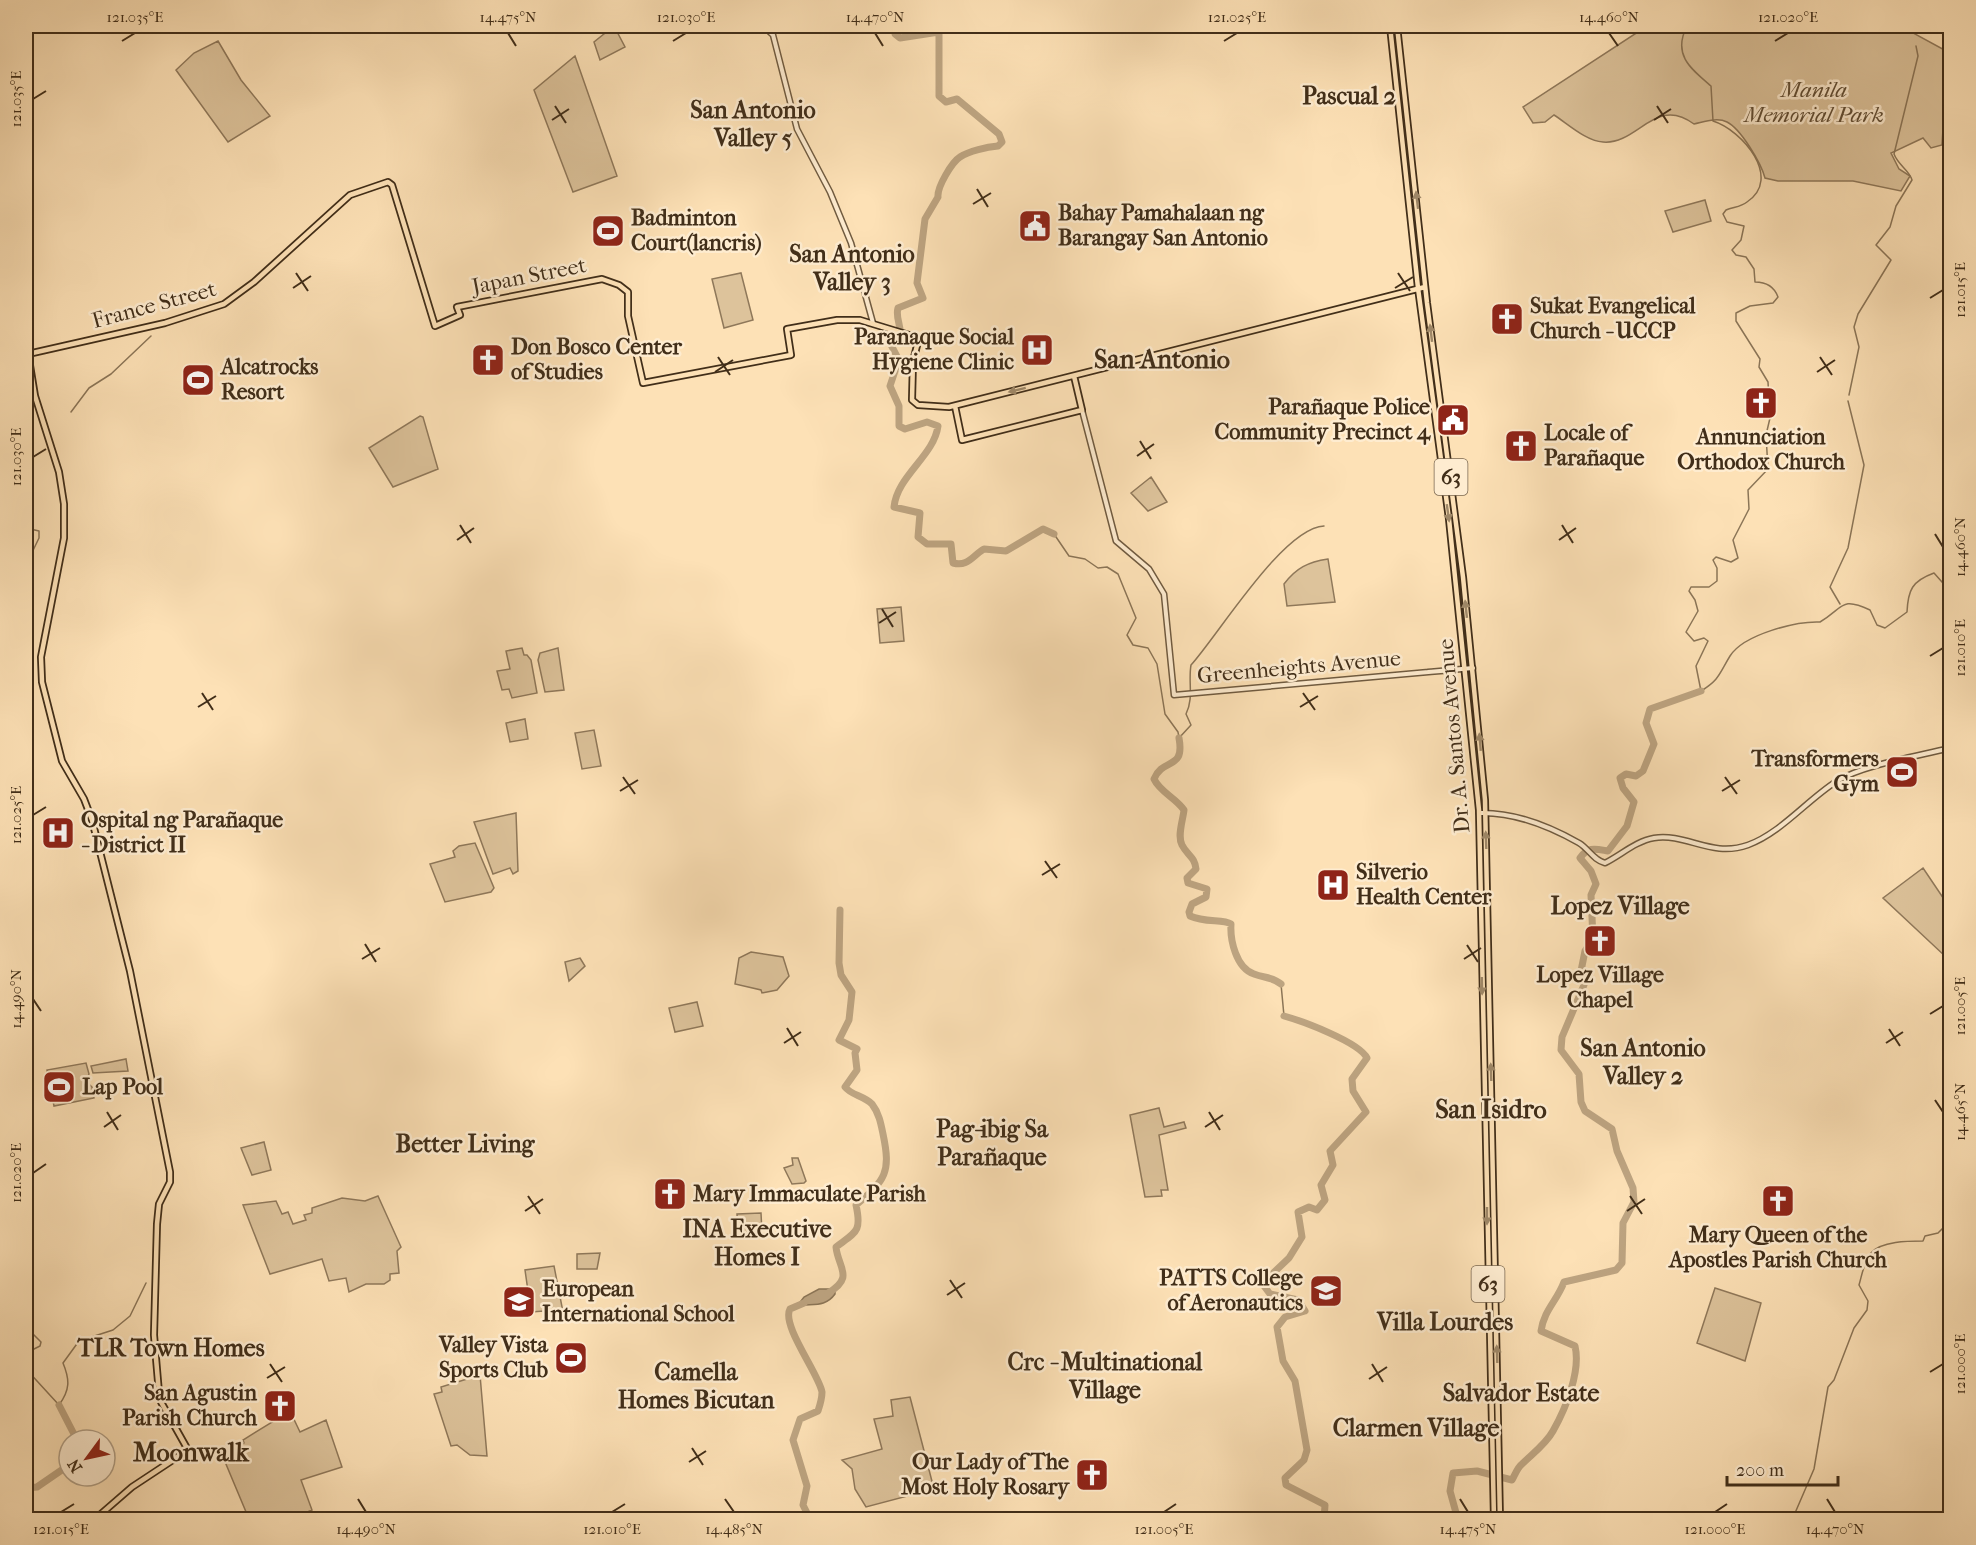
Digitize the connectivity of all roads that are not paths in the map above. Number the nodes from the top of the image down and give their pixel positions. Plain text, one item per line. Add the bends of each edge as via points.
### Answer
1 (763, 26) edge
2 (1390, 26) edge
3 (1397, 26) edge
4 (1398, 37) junction
5 (1391, 38) junction
6 (1425, 287) junction
7 (1418, 288) junction
8 (460, 315) joint
9 (873, 323) junction
10 (26, 341) edge
11 (28, 354) junction
12 (1074, 376) junction
13 (955, 406) junction
14 (1082, 410) junction
15 (1466, 668) junction
16 (1473, 668) junction
17 (1950, 748) edge
18 (1479, 813) junction
19 (1485, 813) junction
20 (1481, 921) junction
21 (1488, 921) junction
22 (94, 1520) edge
23 (1494, 1520) edge
24 (1500, 1520) edge

1 - 9 street via 773,35 797,129 851,243
2 - 5 main road, Dr. A. Santos Avenue / 63
3 - 4 main road, Dr. A. Santos Avenue / 63
4 - 5 main road
6 -> 4 main road, Dr. A. Santos Avenue / 63
5 - 7 main road, Dr. A. Santos Avenue / 63
6 - 7 main road
16 -> 6 main road, Dr. A. Santos Avenue / 63
7 - 12 main road
7 -> 15 main road, Dr. A. Santos Avenue / 63
8 - 9 main road, Japan Street via 457,307 597,279 619,285 628,292 628,316 642,383 791,355 787,329 837,320
8 - 11 main road, France Street via 435,327 391,182 350,195 255,282 224,304 165,323
9 - 13 main road via 919,338 913,361 912,400 918,405
10 - 11 main road
11 - 22 main road via 64,504 64,538 41,657 42,682 62,761 92,820 130,971 170,1172 157,1224 156,1367 160,1400 188,1450 132,1487
12 -> 13 main road
12 - 14 main road
13 - 14 main road via 962,440
14 - 15 street, Greenheights Avenue via 1116,542 1149,569 1164,594 1174,695
15 - 16 street, Greenheights Avenue
15 - 18 main road, Dr. A. Santos Avenue / 63
19 -> 16 main road, Dr. A. Santos Avenue / 63
17 - 19 street via 1843,778 1749,845 1714,850 1660,838 1601,862 1585,847 1522,818
18 - 19 street
18 - 20 main road, Dr. A. Santos Avenue / 63
21 -> 19 main road, Dr. A. Santos Avenue / 63
20 - 21 main road
20 -> 23 main road, Dr. A. Santos Avenue / 63
24 -> 21 main road, Dr. A. Santos Avenue / 63

